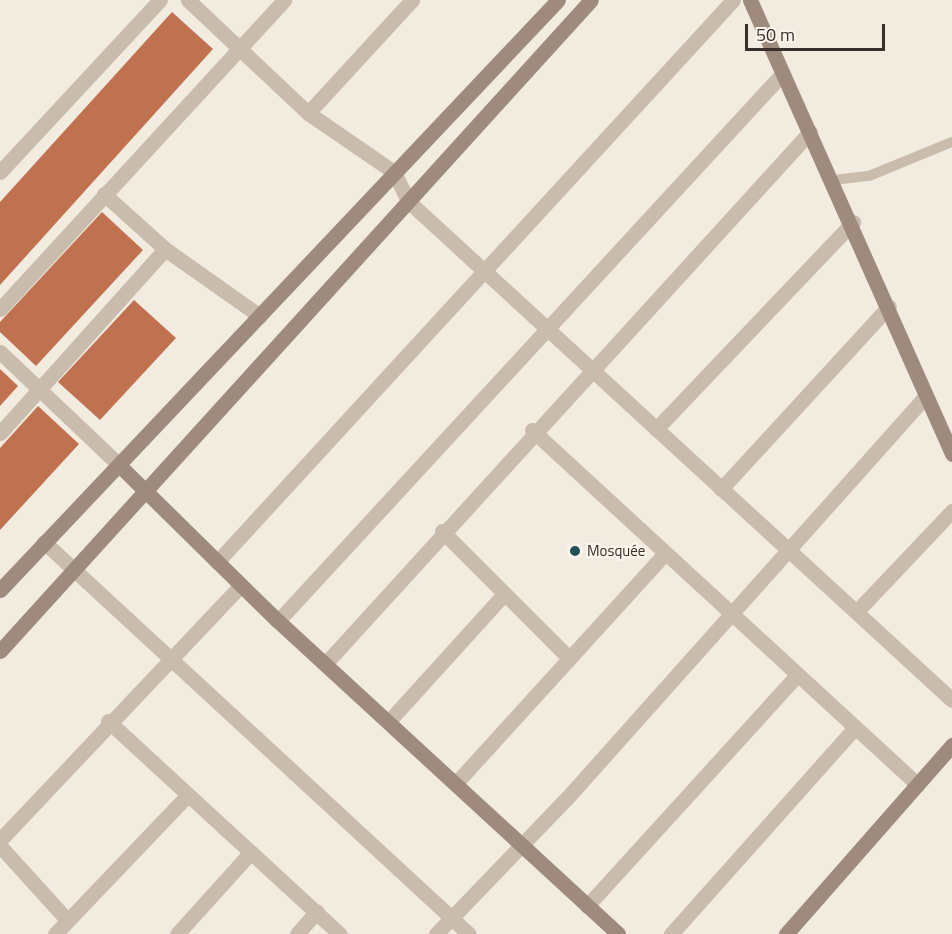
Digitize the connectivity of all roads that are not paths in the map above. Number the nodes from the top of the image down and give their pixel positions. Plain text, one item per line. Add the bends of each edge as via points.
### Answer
1 (160, 0) edge
2 (188, 0) edge
3 (284, 0) edge
4 (412, 0) edge
5 (558, 0) edge
6 (591, 0) edge
7 (733, 0) edge
8 (750, 0) edge
9 (239, 48) junction
10 (782, 74) junction
11 (308, 113) junction
12 (810, 132) junction
13 (952, 142) edge
14 (0, 172) edge
15 (394, 172) junction
16 (834, 180) junction
17 (104, 194) junction
18 (408, 201) junction
19 (853, 222) junction
20 (165, 249) junction
21 (485, 270) junction
22 (889, 306) junction
23 (0, 309) edge
24 (261, 316) junction
25 (548, 327) junction
26 (0, 352) edge
27 (591, 368) junction
28 (39, 388) junction
29 (924, 398) junction
30 (656, 429) junction
31 (532, 430) junction
32 (0, 433) edge
33 (952, 454) edge
34 (120, 466) junction
35 (721, 489) junction
36 (143, 492) junction
37 (952, 511) edge
38 (442, 531) junction
39 (44, 542) junction
40 (790, 550) junction
41 (665, 554) junction
42 (217, 562) junction
43 (72, 570) junction
44 (240, 586) junction
45 (0, 591) edge
46 (504, 594) junction
47 (858, 610) junction
48 (731, 615) junction
49 (278, 621) junction
50 (0, 651) edge
51 (567, 656) junction
52 (168, 659) junction
53 (324, 664) junction
54 (796, 676) junction
55 (952, 700) edge
56 (108, 721) junction
57 (389, 722) junction
58 (853, 730) junction
59 (952, 745) edge
60 (456, 783) junction
61 (918, 785) junction
62 (188, 795) junction
63 (0, 840) edge
64 (519, 844) junction
65 (0, 846) edge
66 (251, 852) junction
67 (587, 906) junction
68 (316, 911) junction
69 (452, 918) junction
70 (67, 920) junction
71 (55, 934) edge
72 (177, 934) edge
73 (297, 934) edge
74 (340, 934) edge
75 (436, 934) edge
76 (469, 934) edge
77 (618, 934) edge
78 (671, 934) edge
79 (786, 934) edge

1 - 14 street
2 - 9 street
3 - 9 street
4 - 11 street
5 - 15 main road
6 - 18 main road
7 - 21 street
8 - 10 main road
9 - 11 street
9 - 17 street
10 - 12 main road
10 - 25 street
11 - 15 street
12 - 16 main road
12 - 27 street
13 - 16 lane via 869,176
15 - 18 street
15 - 24 main road
16 - 19 main road
17 - 20 street
17 - 23 street
18 - 21 street
18 - 36 main road
19 - 22 main road
19 - 30 street
20 - 24 street
20 - 28 street
21 - 25 street
21 - 42 street
22 - 29 main road
22 - 35 street
24 - 34 main road
25 - 27 street
25 - 49 street
26 - 28 street
27 - 30 street
27 - 31 street
28 - 32 street
28 - 34 street
29 - 33 main road
29 - 40 street
30 - 35 street
31 - 38 street
31 - 41 street
34 - 36 main road
34 - 39 main road
35 - 40 street
36 - 42 main road
36 - 43 main road
37 - 47 street
38 - 46 street
38 - 53 street
39 - 43 street
39 - 45 main road
40 - 47 street
40 - 48 street
41 - 48 street
41 - 51 street
42 - 44 main road
43 - 50 main road
43 - 52 street
44 - 49 main road
44 - 52 street
46 - 51 street
46 - 57 street
47 - 55 street
48 - 54 street
48 - 64 street
49 - 53 main road
51 - 60 street
52 - 56 street
52 - 69 street
53 - 57 main road
54 - 58 street
54 - 67 street
56 - 62 street
56 - 63 street
57 - 60 main road
58 - 61 street
58 - 78 street
59 - 61 main road
60 - 64 main road
61 - 79 main road
62 - 66 street
62 - 70 street
64 - 67 main road
64 - 69 street
65 - 70 street
66 - 68 street
66 - 72 street
67 - 77 main road
68 - 73 street
68 - 74 street
69 - 75 street
69 - 76 street
70 - 71 street

